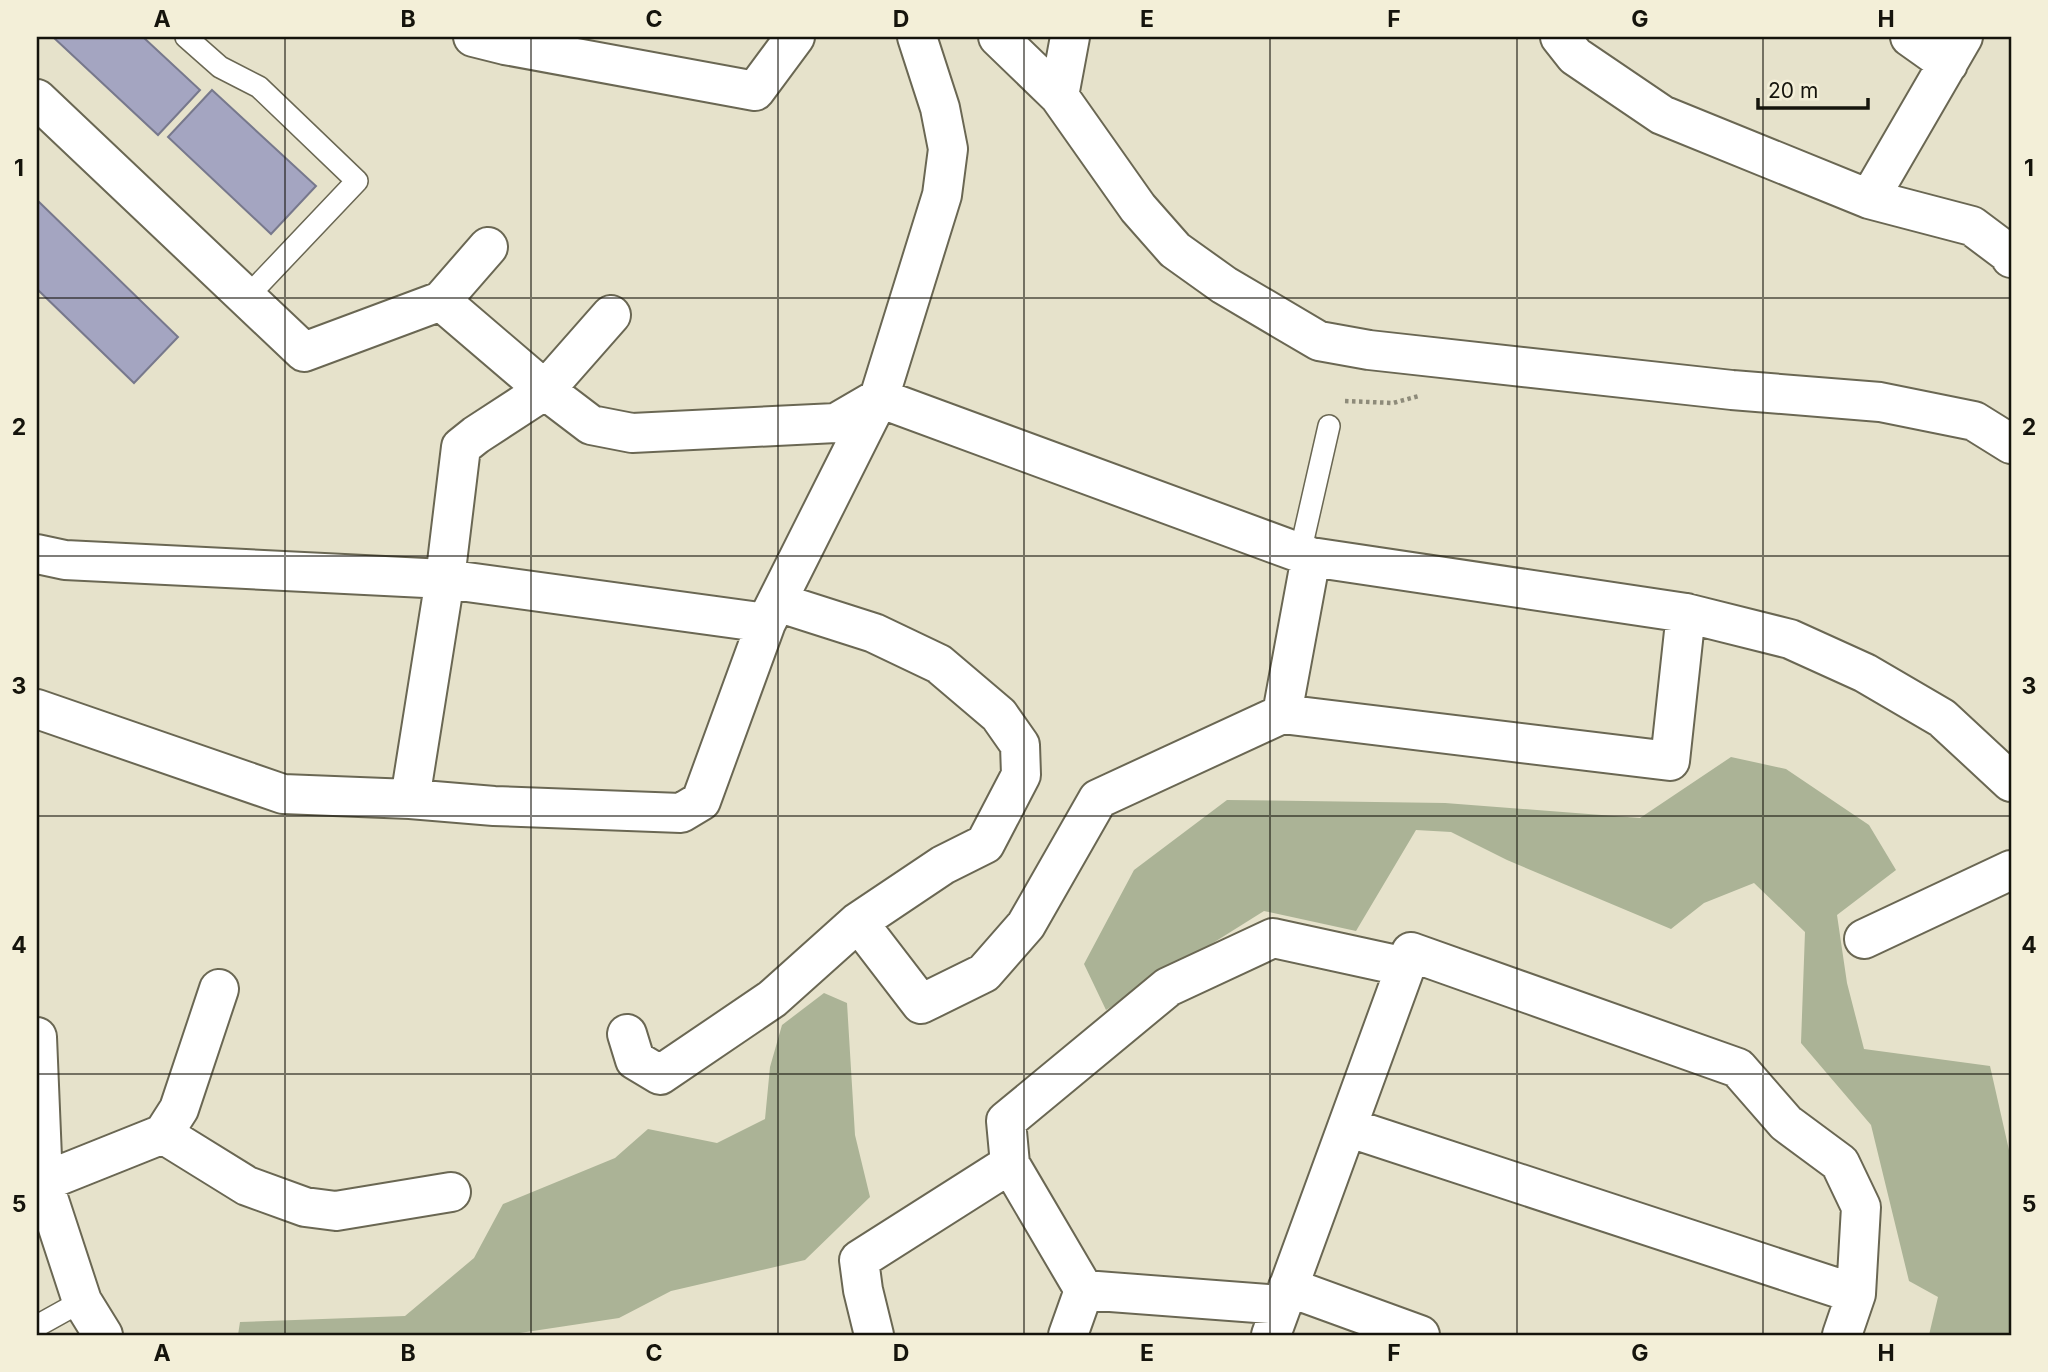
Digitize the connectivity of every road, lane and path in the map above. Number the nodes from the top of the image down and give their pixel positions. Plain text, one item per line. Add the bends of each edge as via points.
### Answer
1 (186, 37) edge
2 (795, 37) edge
3 (917, 37) edge
4 (998, 37) edge
5 (1070, 37) edge
6 (1560, 37) edge
7 (1910, 37) edge
8 (497, 40) edge
9 (1956, 50) edge
10 (1059, 96) junction
11 (37, 99) edge
12 (1869, 199) junction
13 (488, 247) dead end
14 (2011, 258) edge
15 (247, 297) junction
16 (441, 301) junction
17 (611, 315) dead end
18 (1433, 357) junction
19 (545, 390) junction
20 (879, 398) junction
21 (1329, 426) joint
22 (2011, 444) edge
23 (37, 554) edge
24 (1306, 555) junction
25 (445, 579) junction
26 (1686, 612) junction
27 (772, 613) junction
28 (37, 709) edge
29 (1282, 715) junction
30 (2011, 782) edge
31 (410, 799) junction
32 (2011, 870) edge
33 (858, 922) junction
34 (1864, 939) dead end
35 (1406, 967) junction
36 (219, 989) dead end
37 (628, 1034) dead end
38 (37, 1037) edge
39 (1347, 1127) junction
40 (163, 1134) junction
41 (1010, 1164) junction
42 (40, 1183) edge
43 (451, 1192) dead end
44 (1084, 1290) junction
45 (1856, 1294) junction
46 (82, 1301) junction
47 (1280, 1309) edge
48 (37, 1326) edge
49 (103, 1335) edge
50 (874, 1335) edge
51 (1068, 1335) edge
52 (1420, 1335) edge
53 (1842, 1335) edge

1 - 15 lane via 220,67 259,87 358,181
2 - 8 street via 755,91
3 - 20 street via 948,149 942,195
4 - 10 street
5 - 10 street
6 - 12 street via 1575,56 1662,115
7 - 9 street
9 - 12 street
10 - 18 street via 1138,208 1175,250 1224,285 1319,341
11 - 15 street
12 - 14 street via 1972,226
13 - 16 street
15 - 16 street via 304,352
16 - 19 street
17 - 19 street
18 - 21 path via 1423,395 1393,403 1336,400
18 - 22 street via 1880,402 1974,421
19 - 20 street via 591,425 632,433 836,423
19 - 25 street via 461,447
20 - 24 street
20 - 27 street
21 - 24 lane
23 - 25 street via 65,560
24 - 26 street
24 - 29 street
25 - 27 street
25 - 31 street
26 - 29 street via 1670,761
26 - 30 street via 1790,639 1865,673 1942,718
27 - 31 street via 701,801 681,813
27 - 33 street via 874,633 939,664 999,715 1020,745 1021,775 985,844 943,865
28 - 31 street via 283,794
29 - 33 street via 1098,799 1026,925 984,973 921,1004
32 - 34 street
33 - 37 street via 772,999 660,1075 635,1060
35 - 39 street
35 - 41 street via 1273,938 1168,987 1006,1121
35 - 45 street via 1411,951 1738,1068 1786,1123 1840,1163 1861,1207
36 - 40 street via 178,1109
38 - 42 street
39 - 45 street
39 - 47 street
40 - 42 street
40 - 43 street via 247,1186 305,1207 335,1211
41 - 44 street
41 - 50 street via 859,1259
42 - 46 street
44 - 47 street
44 - 51 street
45 - 53 street
46 - 48 lane
46 - 49 street
47 - 52 street

